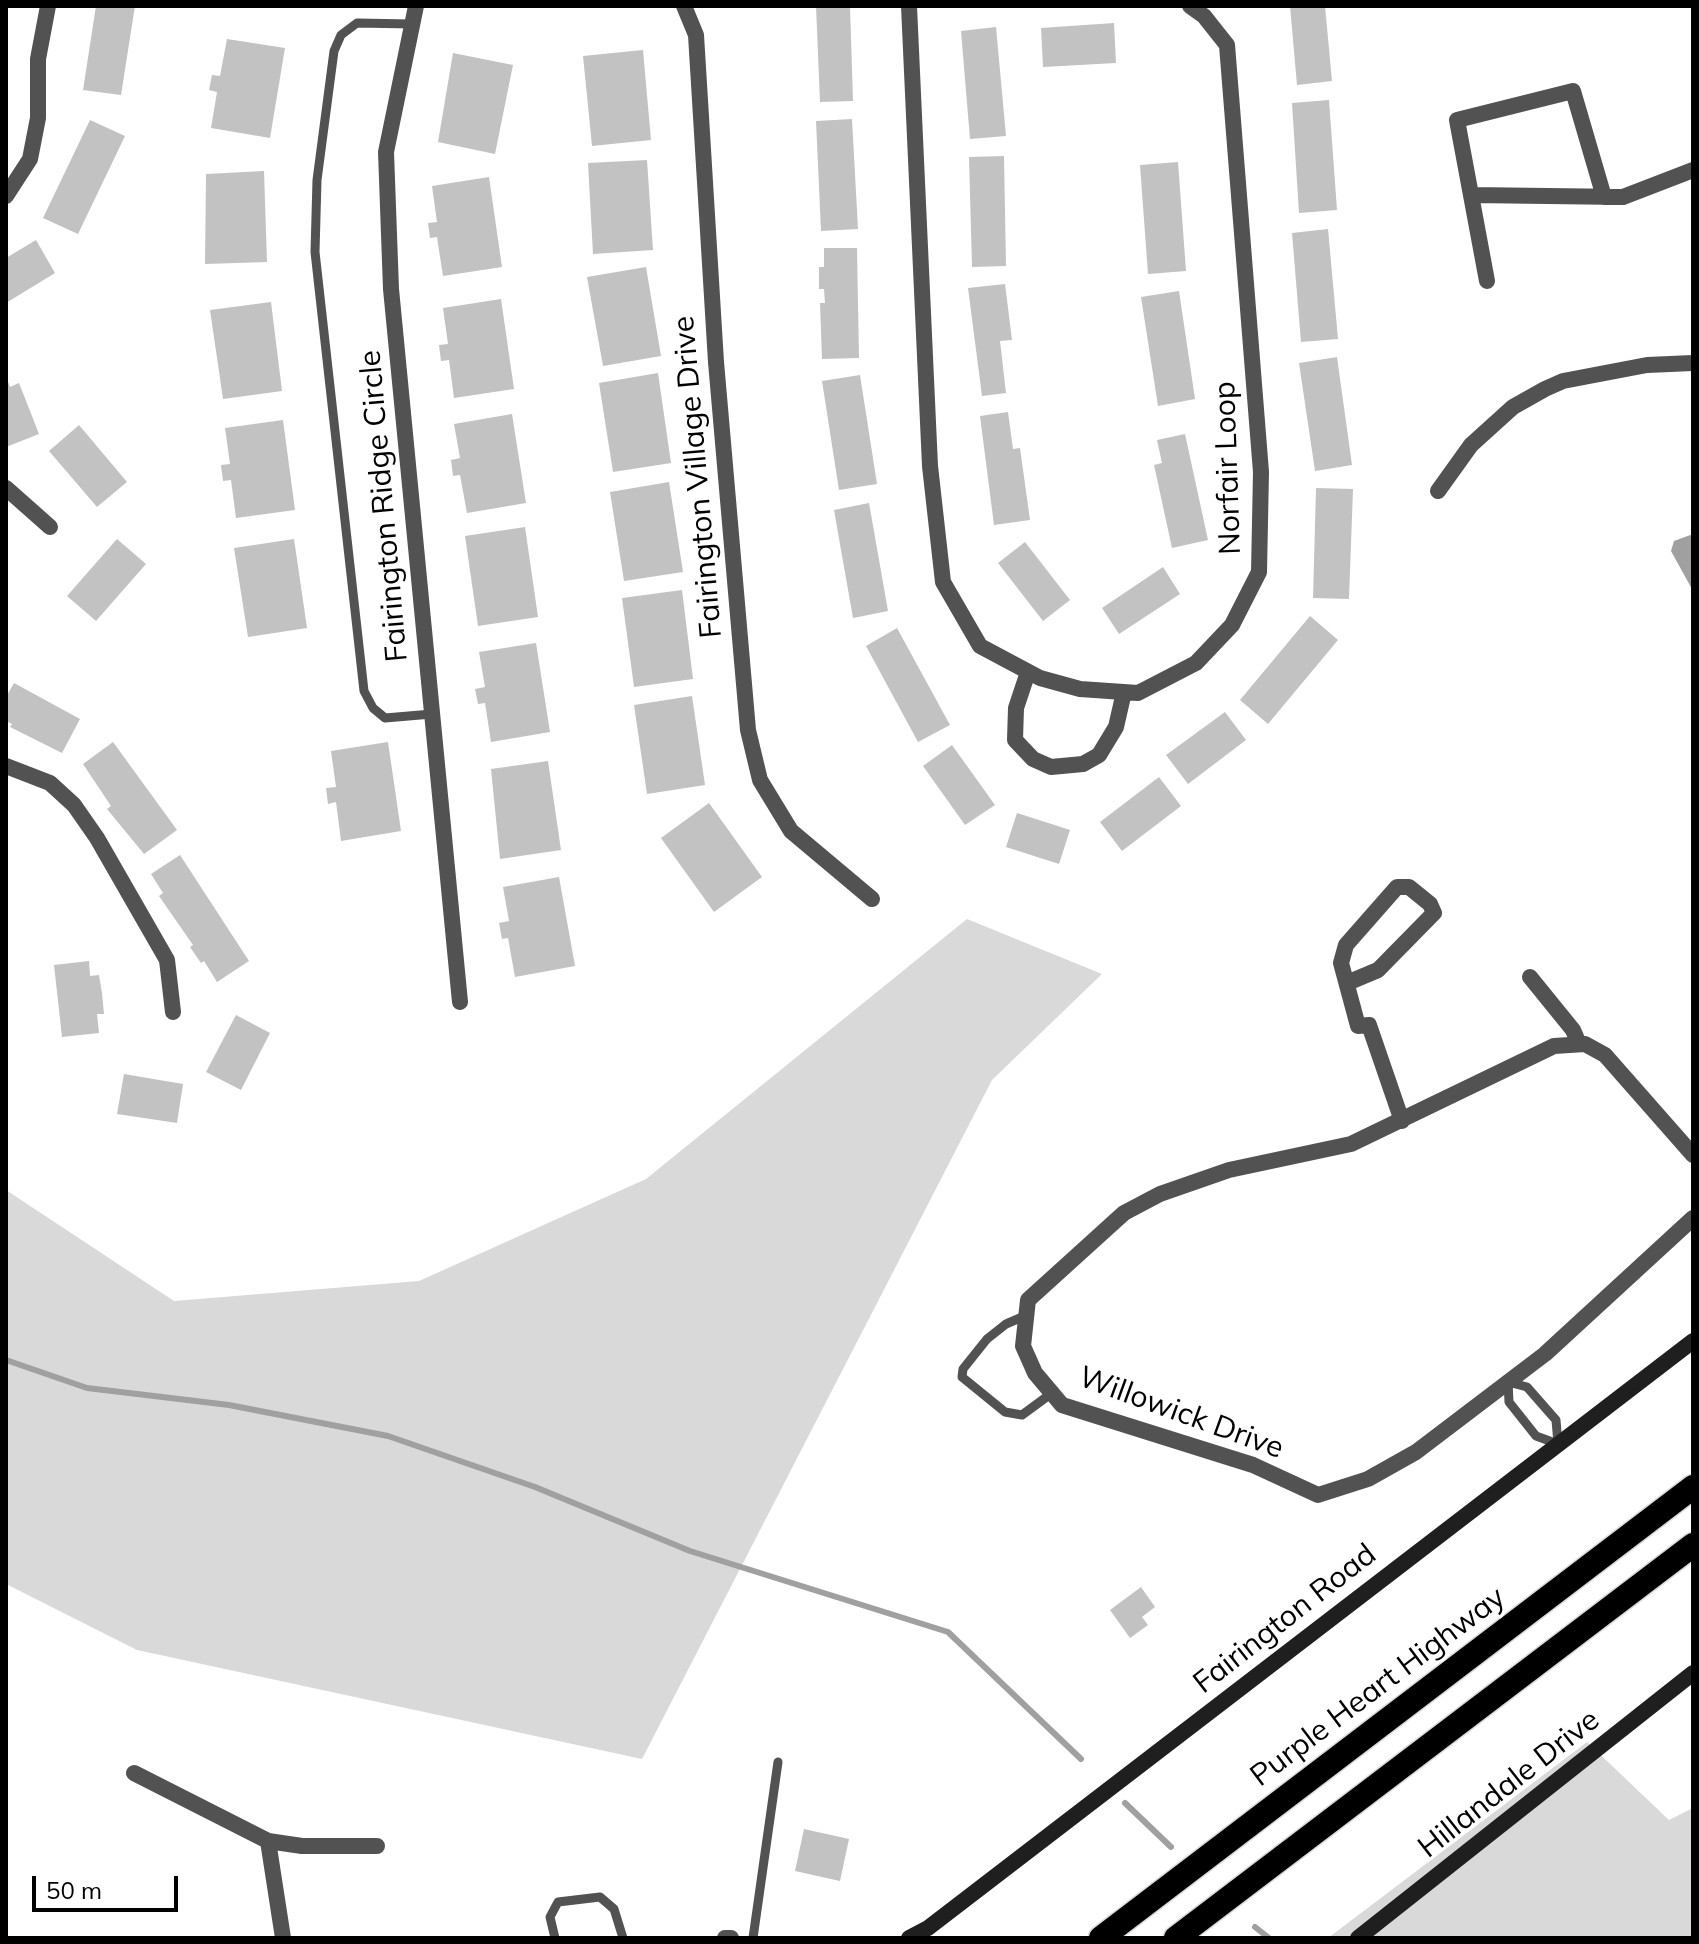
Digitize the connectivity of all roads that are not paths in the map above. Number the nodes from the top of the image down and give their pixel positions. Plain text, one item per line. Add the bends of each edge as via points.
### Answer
1 (48, 6) edge
2 (416, 6) edge
3 (684, 6) edge
4 (909, 6) edge
5 (1202, 9) edge
6 (412, 24) junction
7 (1693, 170) edge
8 (1472, 195) junction
9 (6, 196) edge
10 (1604, 197) junction
11 (1487, 281) dead end
12 (1693, 363) edge
13 (6, 488) edge
14 (1438, 491) dead end
15 (50, 527) dead end
16 (1028, 672) junction
17 (1124, 692) junction
18 (432, 714) junction
19 (6, 766) edge
20 (872, 899) dead end
21 (1530, 977) dead end
22 (1347, 983) junction
23 (460, 1002) dead end
24 (173, 1012) dead end
25 (1579, 1044) junction
26 (1402, 1121) junction
27 (1693, 1155) edge
28 (1693, 1218) edge
29 (1027, 1315) junction
30 (1693, 1341) edge
31 (1508, 1382) junction
32 (1052, 1393) junction
33 (1558, 1444) junction
34 (1693, 1487) edge
35 (1693, 1545) edge
36 (1693, 1673) edge
37 (778, 1762) dead end
38 (134, 1773) dead end
39 (268, 1841) junction
40 (377, 1846) dead end
41 (283, 1938) edge
42 (555, 1938) edge
43 (623, 1938) edge
44 (753, 1938) edge
45 (909, 1938) edge
46 (1101, 1938) edge
47 (1176, 1938) edge
48 (1358, 1938) edge

1 - 9 street via 30,159
2 - 6 street, Fairington Ridge Circle
3 - 20 street, Fairington Village Drive via 696,35 716,362 748,730 760,780 791,831
4 - 16 street, Norfair Loop via 930,466 943,582 980,646
5 - 17 street, Norfair Loop via 1227,45 1261,472 1259,572 1232,625 1196,663 1138,693
6 - 18 street, Fairington Ridge Circle via 386,152 391,289
6 - 18 lane via 357,23 341,35 334,51 317,180 315,252 364,691 385,718
7 - 10 street via 1623,197
8 - 10 street
8 - 10 street via 1457,120 1573,91
8 - 11 street
12 - 14 street via 1647,365 1545,389 1513,407 1471,445
13 - 15 street
16 - 17 street, Norfair Loop via 1080,689
16 - 17 street via 1016,708 1015,740 1033,759 1051,767 1083,764 1099,755 1116,727
18 - 23 street, Fairington Ridge Circle
19 - 24 street via 50,783 97,838 167,960
21 - 25 street
22 - 22 street via 1341,963 1346,945 1397,887 1409,887 1430,904 1434,913 1378,970
22 - 26 street via 1358,1026 1369,1025
25 - 26 street, Willowick Drive via 1554,1046
25 - 27 street via 1605,1055
26 - 29 street, Willowick Drive via 1351,1144 1229,1170 1160,1194 1124,1213 1054,1274 1028,1300
28 - 31 street, Willowick Drive
29 - 32 street, Willowick Drive via 1023,1346
29 - 32 lane via 987,1339 962,1377 1005,1412 1022,1415
30 - 33 street, Fairington Road
31 - 32 street, Willowick Drive via 1416,1452 1368,1479 1318,1495 1253,1465 1062,1405
31 - 33 lane via 1509,1402 1536,1436
31 - 33 lane via 1527,1387 1556,1420
33 - 45 street, Fairington Road
34 - 46 highway, Purple Heart Highway
35 - 47 highway
36 - 48 street, Hillandale Drive
37 - 44 lane
38 - 39 street
39 - 40 street
39 - 41 street
42 - 43 lane via 550,1917 558,1902 600,1897 614,1909

